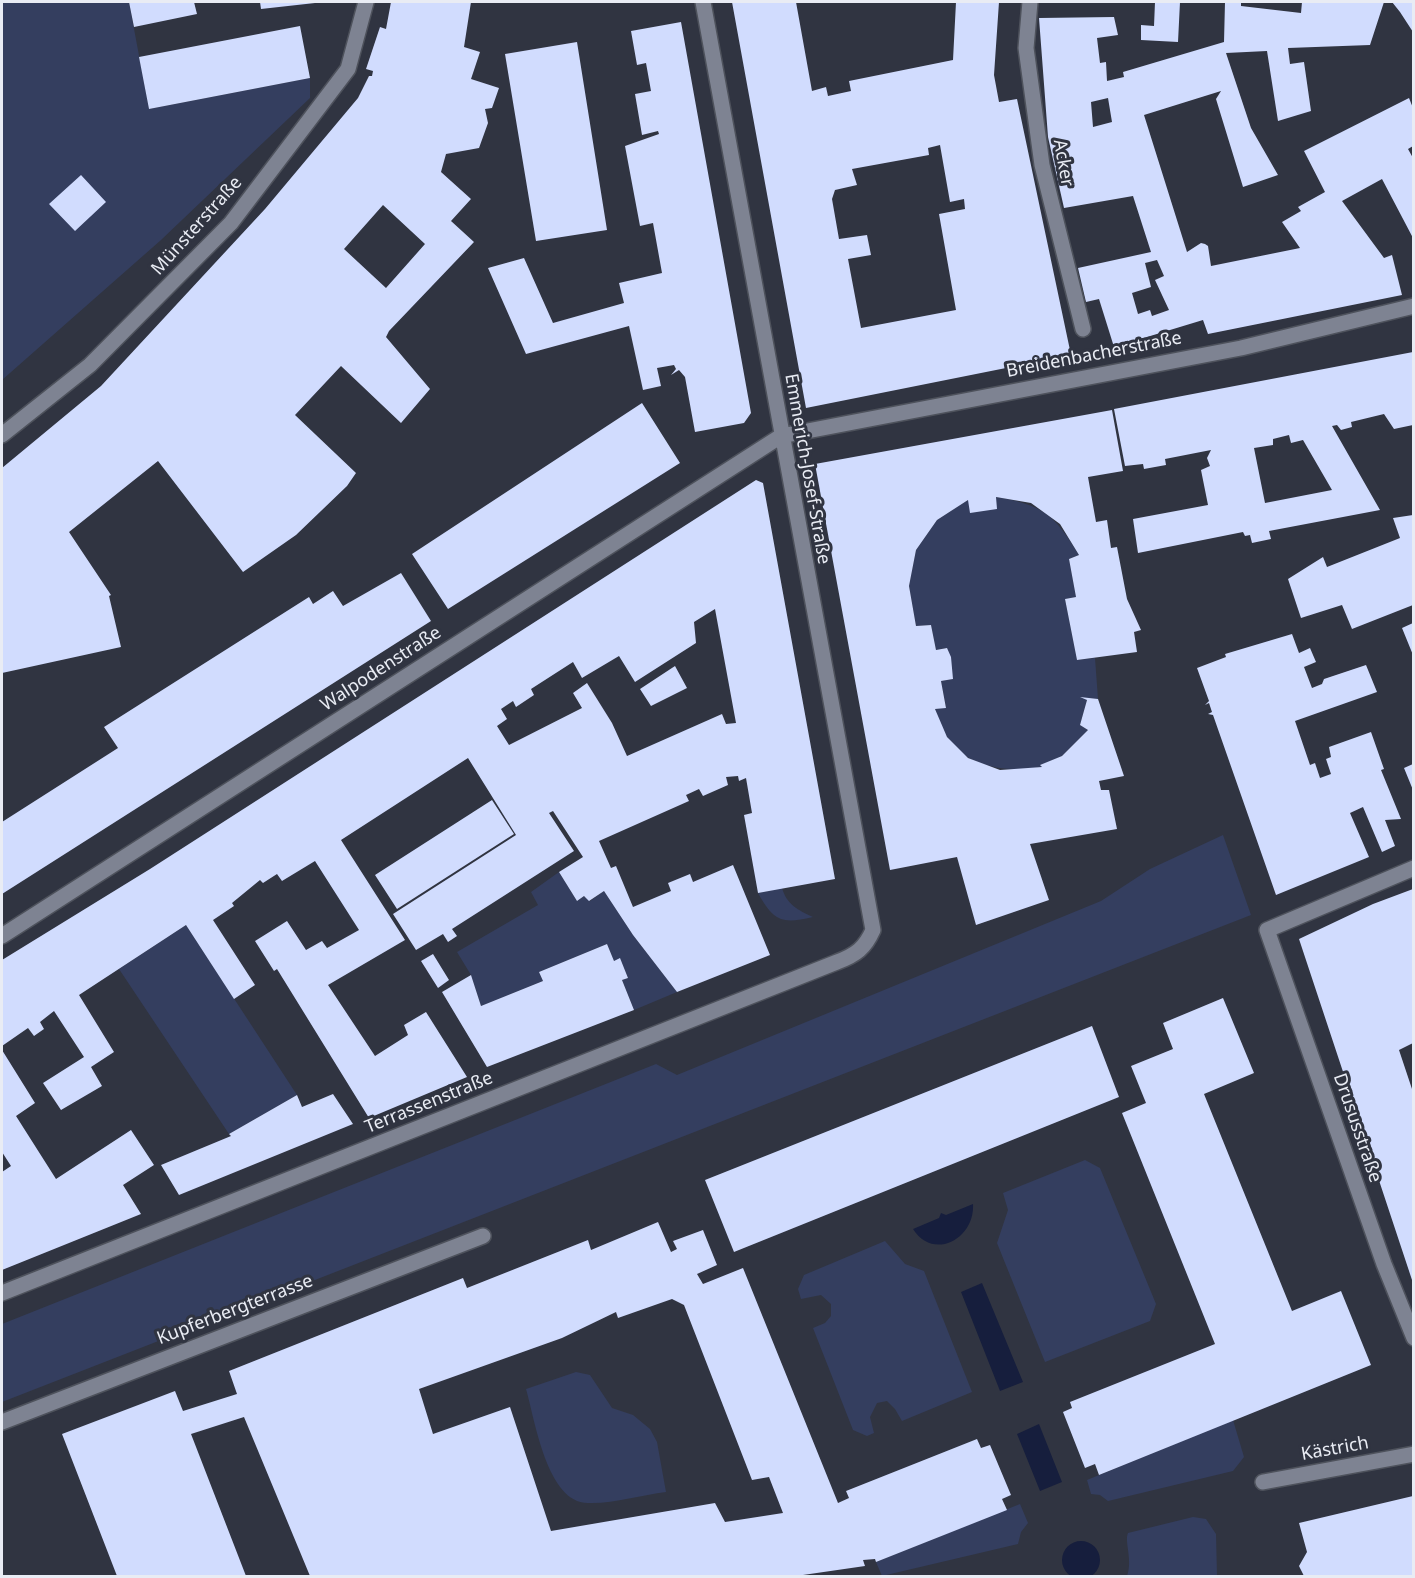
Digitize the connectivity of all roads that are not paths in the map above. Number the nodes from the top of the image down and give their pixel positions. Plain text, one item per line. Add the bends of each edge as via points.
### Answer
1 (366, 2) edge
2 (703, 2) edge
3 (1030, 2) edge
4 (1413, 306) edge
5 (1083, 328) dead end
6 (2, 435) edge
7 (781, 436) junction
8 (1413, 868) edge
9 (2, 936) edge
10 (868, 943) joint
11 (483, 1236) dead end
12 (2, 1293) edge
13 (1413, 1338) edge
14 (2, 1422) edge
15 (1413, 1454) edge
16 (1263, 1482) dead end

1 - 6 street, Münsterstraße via 348,69 231,223 90,365
2 - 7 street, Emmerich-Josef-Straße
3 - 5 street, Acker via 1026,48 1042,165
4 - 7 street, Breidenbacherstraße via 1241,348
7 - 9 street, Walpodenstraße
7 - 10 street, Emmerich-Josef-Straße via 873,930
8 - 13 street, Drususstraße via 1267,930
10 - 12 street, Terrassenstraße via 857,954
11 - 14 street, Kupferbergterrasse
15 - 16 street, Kästrich

